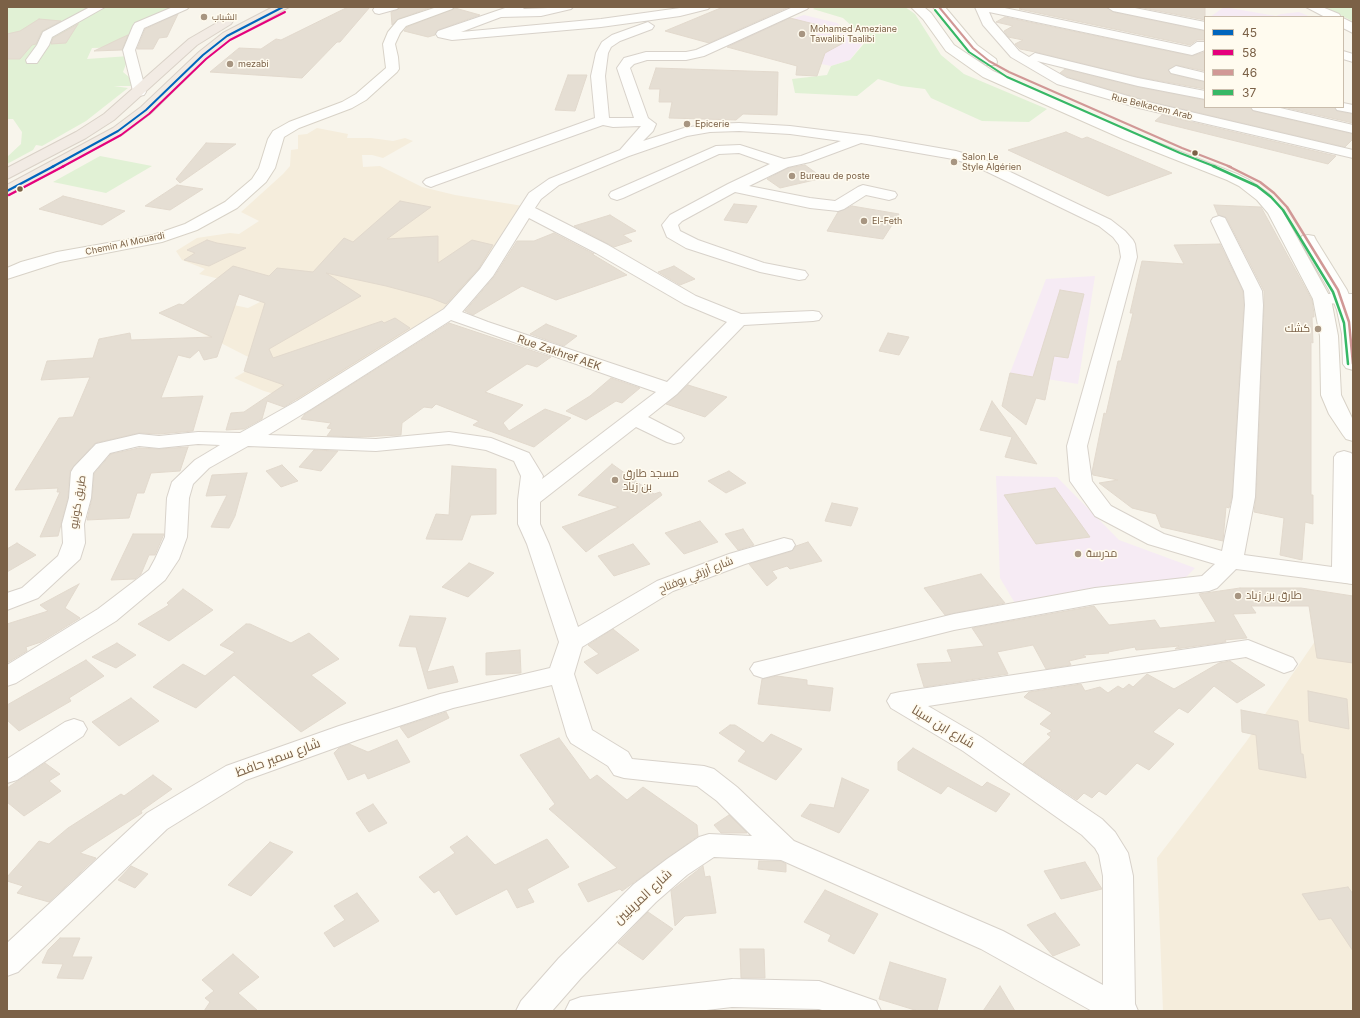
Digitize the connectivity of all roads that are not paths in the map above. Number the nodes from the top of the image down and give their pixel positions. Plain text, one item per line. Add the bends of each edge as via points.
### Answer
1 (99, 7) edge
2 (183, 7) edge
3 (257, 7) edge
4 (283, 7) edge
5 (393, 7) edge
6 (448, 7) edge
7 (519, 7) edge
8 (567, 7) edge
9 (704, 7) edge
10 (803, 7) edge
11 (917, 7) edge
12 (939, 7) edge
13 (982, 7) edge
14 (1113, 7) edge
15 (1312, 7) edge
16 (379, 10) dead end
17 (680, 12) junction
18 (500, 13) junction
19 (1333, 16) edge
20 (1344, 23) edge
21 (1204, 26) edge
22 (1353, 29) edge
23 (1204, 46) edge
24 (1010, 50) junction
25 (1344, 56) edge
26 (32, 60) dead end
27 (1351, 66) edge
28 (1176, 70) dead end
29 (1204, 77) edge
30 (139, 92) junction
31 (1204, 95) edge
32 (1262, 108) edge
33 (602, 120) junction
34 (642, 121) junction
35 (1352, 129) edge
36 (859, 139) junction
37 (624, 153) junction
38 (1353, 154) edge
39 (782, 164) junction
40 (7, 174) edge
41 (431, 182) dead end
42 (733, 187) junction
43 (1261, 189) junction
44 (7, 191) edge
45 (618, 195) dead end
46 (890, 195) dead end
47 (527, 210) junction
48 (1219, 220) dead end
49 (7, 274) edge
50 (799, 275) dead end
51 (1322, 299) junction
52 (1347, 299) edge
53 (450, 313) junction
54 (813, 316) dead end
55 (739, 320) junction
56 (1353, 364) edge
57 (670, 390) junction
58 (634, 418) junction
59 (1353, 435) edge
60 (674, 438) dead end
61 (246, 440) junction
62 (1344, 457) dead end
63 (529, 500) junction
64 (784, 545) dead end
65 (1231, 561) junction
66 (1350, 576) edge
67 (7, 602) edge
68 (571, 642) junction
69 (1284, 664) dead end
70 (763, 669) dead end
71 (561, 674) junction
72 (7, 677) edge
73 (74, 729) dead end
74 (7, 773) edge
75 (784, 849) junction
76 (7, 963) edge
77 (532, 1011) edge
78 (581, 1011) edge
79 (865, 1011) edge
80 (1121, 1011) edge

1 - 26 street via 47,35
2 - 30 street via 139,26 129,50
3 - 30 highway via 222,23 200,37
4 - 44 highway via 227,36 129,124 86,150
5 - 16 street
6 - 49 street, Chemin Al Mouardi via 402,24 394,32 389,44 392,69 361,97 278,134 274,139 267,168 258,182 231,205 191,227 156,239 56,257
7 - 18 street
8 - 18 street via 513,15
9 - 17 street
10 - 34 street via 700,54 646,56 629,61 623,68
11 - 43 street via 927,16 950,48 988,74 1135,140
12 - 43 street via 973,48 989,61 1182,148 1234,168
13 - 23 street via 1192,52 1201,45
13 - 24 street, Rue Belkacem Arab via 987,22
14 - 21 street
15 - 19 street
17 - 18 street via 601,23 452,36 442,34
17 - 33 street via 677,18 629,32 606,45 598,76
20 - 22 street
24 - 31 street via 1138,82
24 - 38 street, Rue Belkacem Arab via 1062,81 1084,89 1144,106
25 - 27 street
28 - 29 street
30 - 40 highway via 116,112 81,135
32 - 35 street
33 - 34 street via 613,123
33 - 41 street
34 - 37 street via 649,124 648,128
36 - 37 street via 760,128 710,128 684,132
36 - 39 street via 805,159
36 - 65 street via 956,155 978,162 1105,223 1120,234 1127,244 1129,257 1077,446 1081,481 1103,511 1156,539
37 - 47 street via 554,182 535,196
39 - 42 street
39 - 45 street via 740,149 716,150
42 - 46 street via 810,203 838,206 863,190
42 - 50 street via 676,218 670,225 672,234 700,247 760,267
43 - 51 street
43 - 52 street via 1287,207
47 - 53 street via 487,272
47 - 55 street via 602,249 690,300
48 - 65 street via 1253,291 1254,305 1244,497
51 - 52 street
51 - 59 street via 1328,336 1333,404
52 - 56 street
53 - 57 street, Rue Zakhref AEK
53 - 61 street
54 - 55 street
55 - 57 street
57 - 58 street
58 - 60 street
58 - 63 street
61 - 63 street, طريق كونيو via 376,445 449,438 491,444 522,457 532,476
61 - 67 street, طريق كونيو via 139,440 103,448 82,472 80,498 73,524 74,543 68,559 30,593
61 - 72 street via 202,464 183,482 178,498 176,537 157,575 107,615
62 - 66 street
63 - 68 street, طريق كونيو via 529,524
64 - 68 street, شارع أرزقي بوفتاح via 737,559 665,586
65 - 66 street
65 - 70 street via 1209,583 1095,596 954,622
68 - 71 street
69 - 80 street, شارع ابن سينا via 1248,648 900,701 972,744 1092,827 1105,840 1113,853 1118,876
71 - 75 street via 580,736 618,759 624,768 704,776 727,794
71 - 76 street, شارع سمير حافظ via 449,700 236,773 157,821
73 - 74 street
75 - 77 street, شارع المرينيين via 709,846 676,866 645,893 570,968
75 - 80 street via 992,940
78 - 79 street via 732,993 819,995

